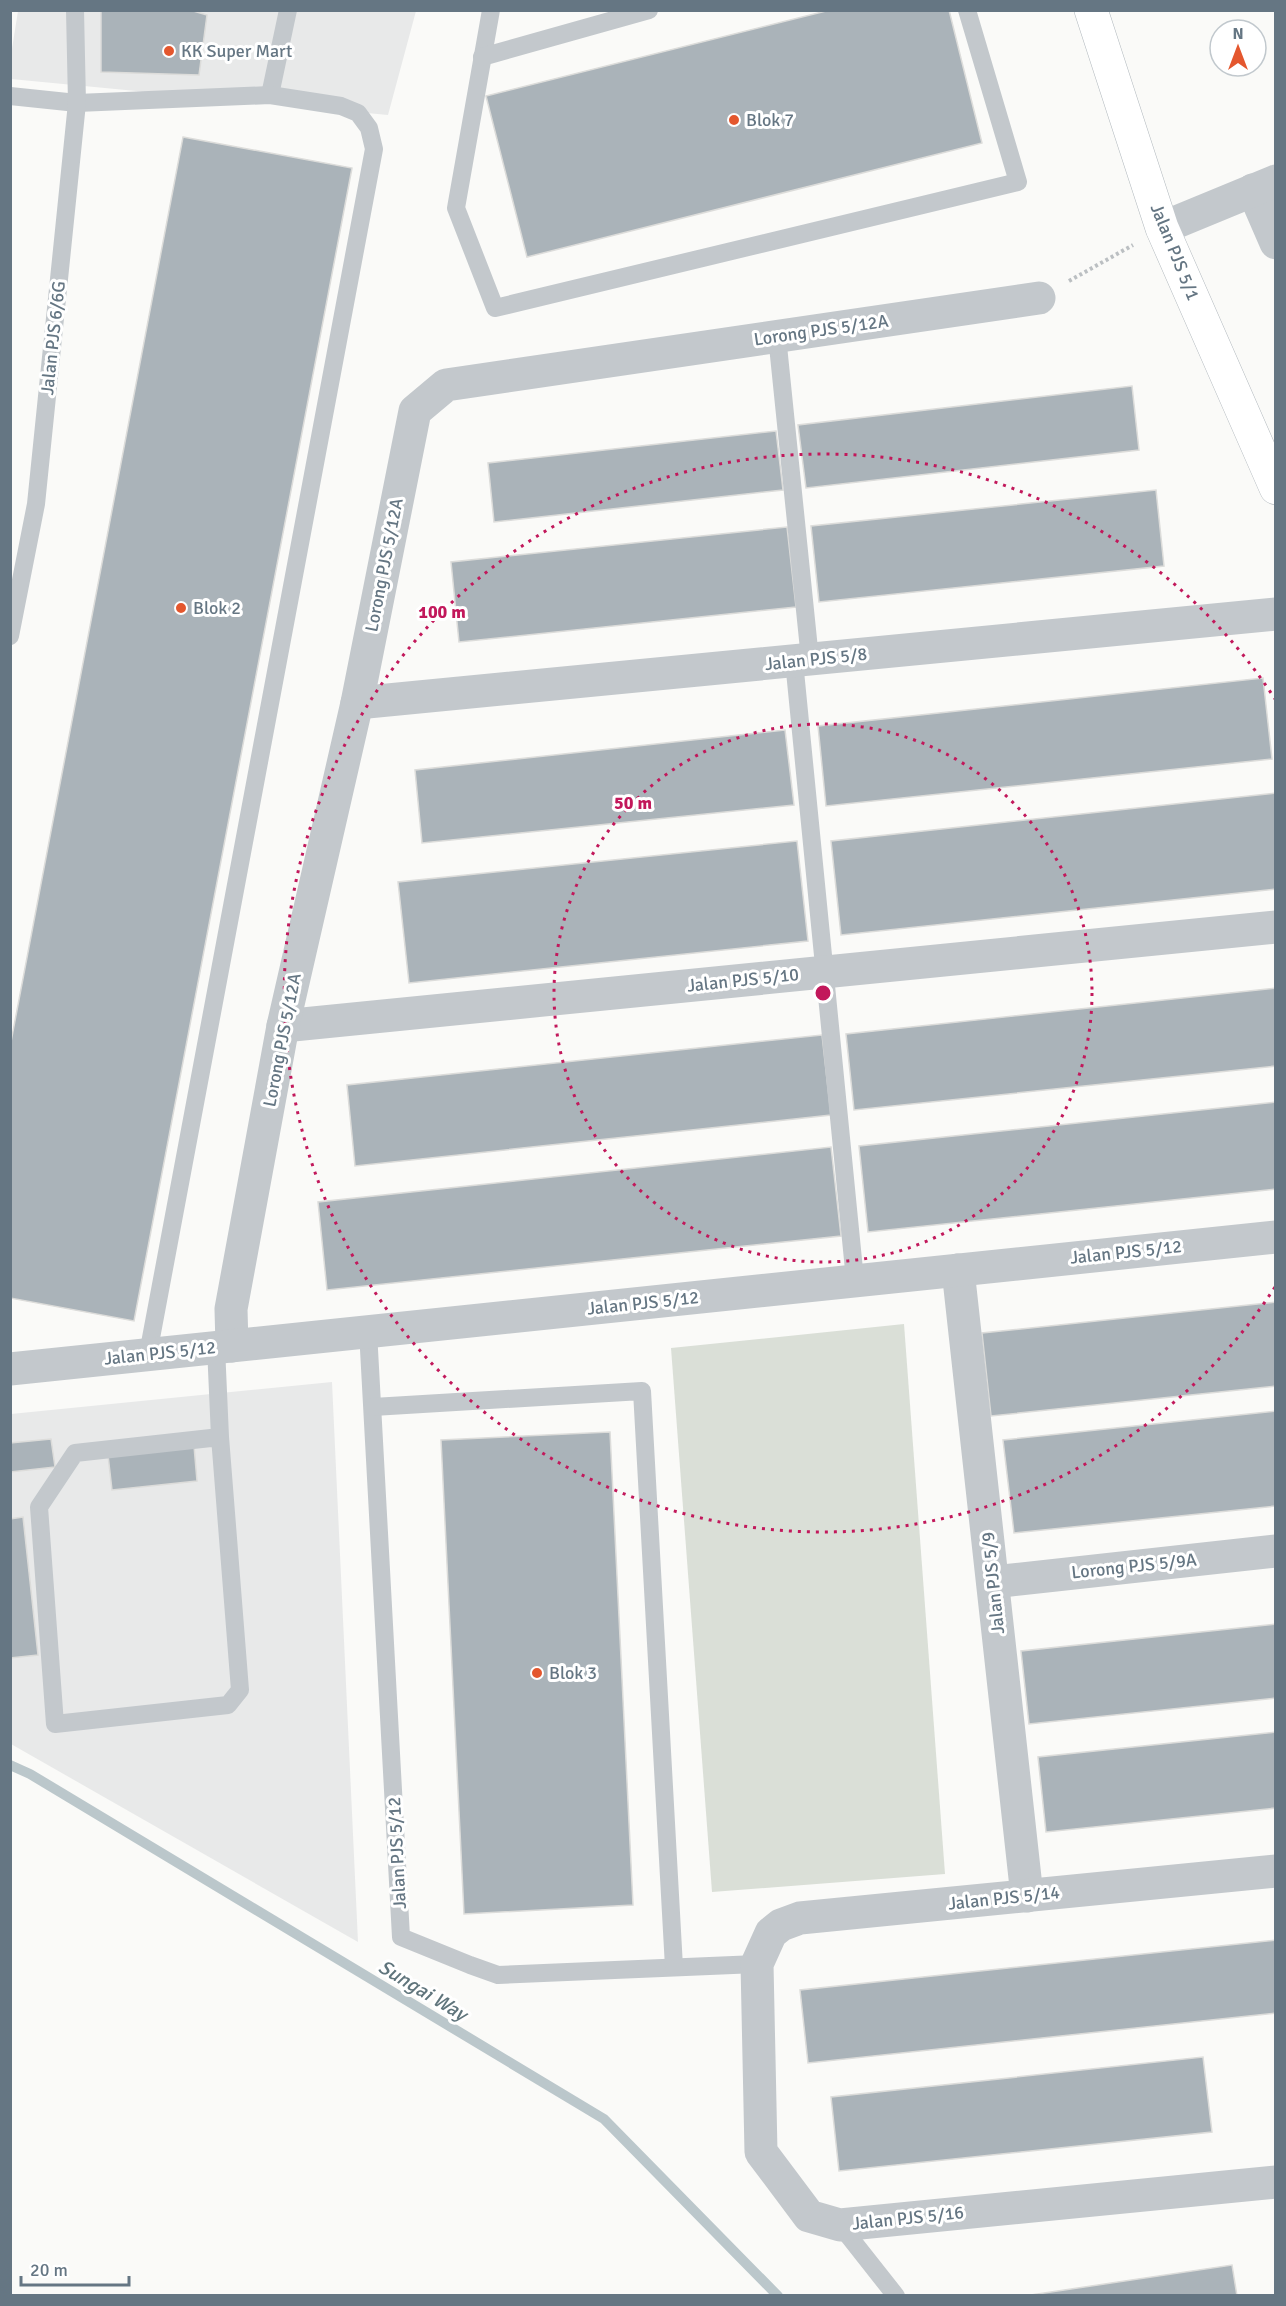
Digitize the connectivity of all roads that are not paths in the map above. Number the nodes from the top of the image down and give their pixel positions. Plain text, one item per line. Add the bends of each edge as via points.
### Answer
1 (75, 10) edge
2 (288, 10) edge
3 (490, 10) edge
4 (649, 10) edge
5 (967, 10) edge
6 (1091, 10) edge
7 (482, 57) junction
8 (270, 94) junction
9 (10, 96) edge
10 (77, 104) junction
11 (1264, 185) edge
12 (1162, 228) junction
13 (1275, 243) edge
14 (1039, 298) road end
15 (777, 336) junction
16 (1275, 488) edge
17 (1275, 614) edge
18 (10, 636) edge
19 (802, 660) junction
20 (357, 704) junction
21 (1275, 927) edge
22 (824, 972) junction
23 (283, 1026) junction
24 (1275, 1236) edge
25 (958, 1269) junction
26 (855, 1280) junction
27 (368, 1332) junction
28 (224, 1346) junction
29 (148, 1354) junction
30 (10, 1369) edge
31 (373, 1407) junction
32 (220, 1437) junction
33 (1275, 1551) edge
34 (993, 1582) junction
35 (1275, 1871) edge
36 (1027, 1896) junction
37 (757, 1964) junction
38 (675, 1967) junction
39 (1275, 2182) edge
40 (840, 2225) junction
41 (896, 2295) edge

1 - 10 lane, Jalan PJS 6/6G
2 - 8 lane
3 - 7 lane
4 - 7 lane
5 - 7 lane via 1018,182 495,308 456,208
6 - 12 street, Jalan PJS 5/1
8 - 10 lane
8 - 29 lane via 341,106 358,113 369,128 374,149
9 - 10 lane
10 - 18 lane, Jalan PJS 6/6G via 36,504
11 - 12 street
11 - 13 street
12 - 16 street, Jalan PJS 5/1
14 - 15 street, Lorong PJS 5/12A
15 - 19 lane
15 - 20 street, Lorong PJS 5/12A via 446,385 415,411
17 - 19 street, Jalan PJS 5/8
19 - 20 street, Jalan PJS 5/8
19 - 22 lane
20 - 23 street, Lorong PJS 5/12A
21 - 22 street, Jalan PJS 5/10
22 - 23 street, Jalan PJS 5/10
22 - 26 lane
23 - 28 street, Lorong PJS 5/12A
24 - 25 street, Jalan PJS 5/12
25 - 26 street, Jalan PJS 5/12
25 - 34 street, Jalan PJS 5/9
26 - 27 street, Jalan PJS 5/12
27 - 28 street, Jalan PJS 5/12
27 - 31 lane
28 - 29 street, Jalan PJS 5/12
28 - 32 lane
29 - 30 street, Jalan PJS 5/12
31 - 38 lane, Jalan PJS 5/12 via 401,1937 498,1975
31 - 38 lane via 642,1391
32 - 32 lane via 240,1690 228,1705 55,1724 39,1507 75,1453
33 - 34 street, Lorong PJS 5/9A
34 - 36 street, Jalan PJS 5/9
35 - 36 street, Jalan PJS 5/14
36 - 37 street, Jalan PJS 5/14 via 800,1918 771,1933
37 - 38 lane, Jalan PJS 5/12
37 - 40 street, Jalan PJS 5/16 via 761,2152 809,2216
39 - 40 street, Jalan PJS 5/16
40 - 41 lane

